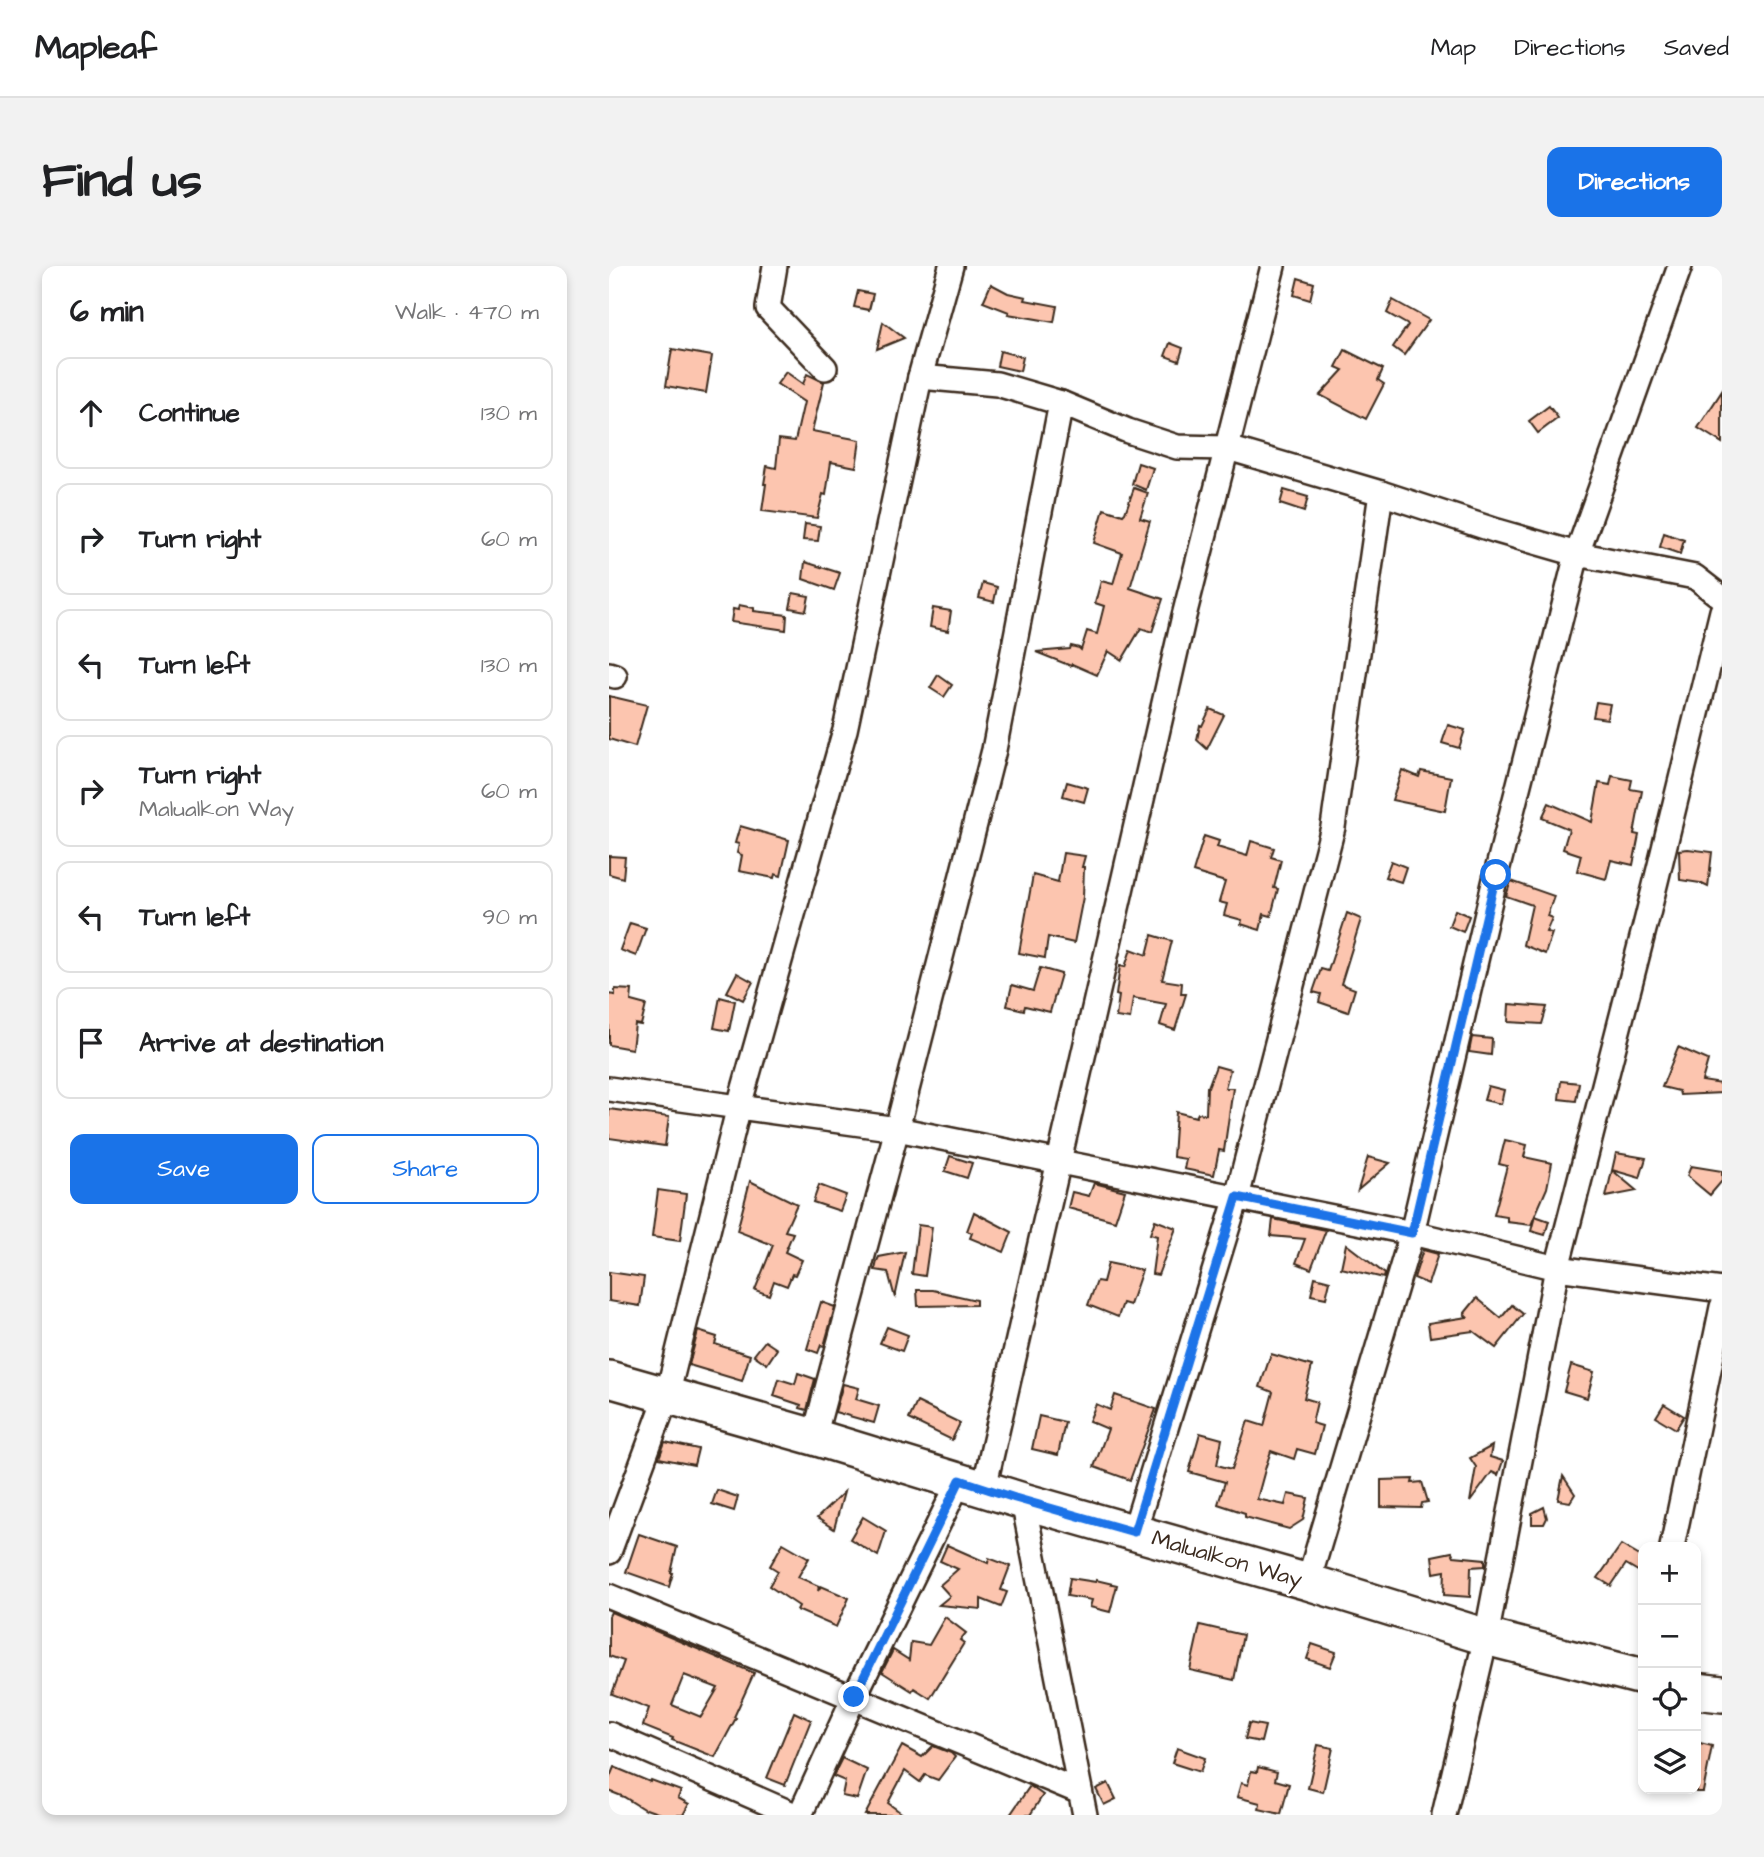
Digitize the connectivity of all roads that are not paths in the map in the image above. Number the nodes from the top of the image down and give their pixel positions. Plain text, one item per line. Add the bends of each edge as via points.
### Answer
1 (775, 266) edge
2 (951, 266) edge
3 (1273, 266) edge
4 (1680, 266) edge
5 (825, 368) dead end
6 (920, 377) junction
7 (1061, 403) junction
8 (1228, 447) junction
9 (1381, 493) junction
10 (1577, 554) junction
11 (1722, 598) edge
12 (1722, 611) edge
13 (609, 1088) edge
14 (739, 1106) junction
15 (897, 1129) junction
16 (1060, 1162) junction
17 (1237, 1197) junction
18 (1412, 1233) junction
19 (1557, 1268) junction
20 (1722, 1290) edge
21 (1722, 1307) edge
22 (609, 1378) edge
23 (667, 1396) junction
24 (814, 1437) junction
25 (972, 1484) junction
26 (1023, 1501) junction
27 (1134, 1532) junction
28 (1673, 1542) edge
29 (609, 1552) edge
30 (1308, 1582) junction
31 (609, 1597) edge
32 (1486, 1637) junction
33 (1638, 1676) edge
34 (1701, 1692) edge
35 (1722, 1694) edge
36 (854, 1697) junction
37 (609, 1734) edge
38 (1080, 1792) junction
39 (798, 1815) edge
40 (1085, 1815) edge
41 (1444, 1815) edge

1 - 5 street via 768,308
2 - 6 street
3 - 8 street
4 - 10 street
6 - 7 street via 997,384
6 - 14 street via 845,730
7 - 8 street via 1177,447
7 - 15 street via 994,750
8 - 9 street
8 - 16 street via 1184,616
9 - 10 street
9 - 17 street via 1333,827
10 - 11 street via 1695,577
10 - 18 street
12 - 19 street
13 - 14 street
14 - 15 street
14 - 23 street
15 - 16 street
15 - 24 street
16 - 17 street
16 - 25 street
17 - 18 street
17 - 27 street
18 - 19 street
18 - 30 street
19 - 20 street
19 - 32 street
21 - 28 street
22 - 23 main road, Malualkon Way
23 - 24 main road, Malualkon Way
23 - 29 street
24 - 25 main road, Malualkon Way
25 - 26 main road, Malualkon Way
25 - 36 street
26 - 27 main road, Malualkon Way
26 - 38 street
27 - 30 main road, Malualkon Way
30 - 32 main road, Malualkon Way
31 - 36 street
32 - 33 main road, Malualkon Way
32 - 41 street
34 - 35 main road
36 - 38 street
36 - 39 street
37 - 39 street
38 - 40 street

